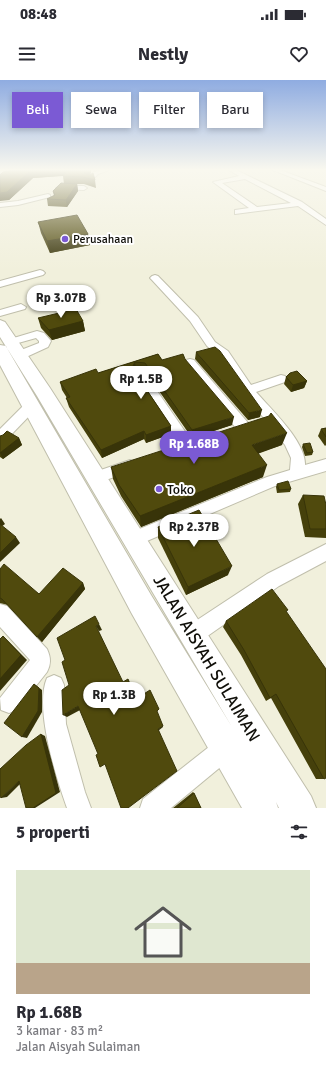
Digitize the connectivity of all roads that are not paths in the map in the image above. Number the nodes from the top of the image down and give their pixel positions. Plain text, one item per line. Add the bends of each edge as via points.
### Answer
1 (247, 204) edge
2 (299, 204) joint
3 (256, 210) junction
4 (238, 212) dead end
5 (326, 223) edge
6 (40, 273) dead end
7 (155, 278) dead end
8 (0, 284) edge
9 (21, 307) dead end
10 (0, 313) edge
11 (8, 343) edge
12 (190, 363) edge
13 (140, 375) dead end
14 (282, 379) dead end
15 (248, 390) junction
16 (32, 404) junction
17 (230, 433) edge
18 (0, 437) edge
19 (202, 442) edge
20 (188, 447) junction
21 (174, 452) edge
22 (146, 461) edge
23 (326, 465) edge
24 (297, 473) junction
25 (97, 477) junction
26 (133, 539) junction
27 (326, 552) edge
28 (0, 613) edge
29 (192, 635) junction
30 (54, 685) dead end
31 (9, 702) dead end
32 (227, 747) junction
33 (79, 808) edge
34 (152, 808) edge
35 (261, 808) edge
36 (299, 808) edge

1 - 3 street
2 - 3 street
2 - 5 street
3 - 4 street
6 - 8 street
7 - 15 street via 194,319 212,344 224,354
9 - 10 street
11 - 16 highway, JALAN AISYAH SULAIMAN
11 - 25 highway, JALAN AISYAH SULAIMAN
12 - 17 street via 249,426
13 - 20 street
14 - 15 street
15 - 24 street via 294,447 299,462
16 - 18 street
16 - 32 highway, JALAN AISYAH SULAIMAN via 126,576
19 - 20 street
20 - 21 street
22 - 25 street
23 - 24 street
24 - 26 street
25 - 26 highway, JALAN AISYAH SULAIMAN
26 - 29 highway, JALAN AISYAH SULAIMAN
27 - 29 street via 273,580
28 - 31 street via 41,660 40,665
29 - 36 highway, JALAN AISYAH SULAIMAN
30 - 33 street via 55,724
32 - 34 street
32 - 35 highway, JALAN AISYAH SULAIMAN

